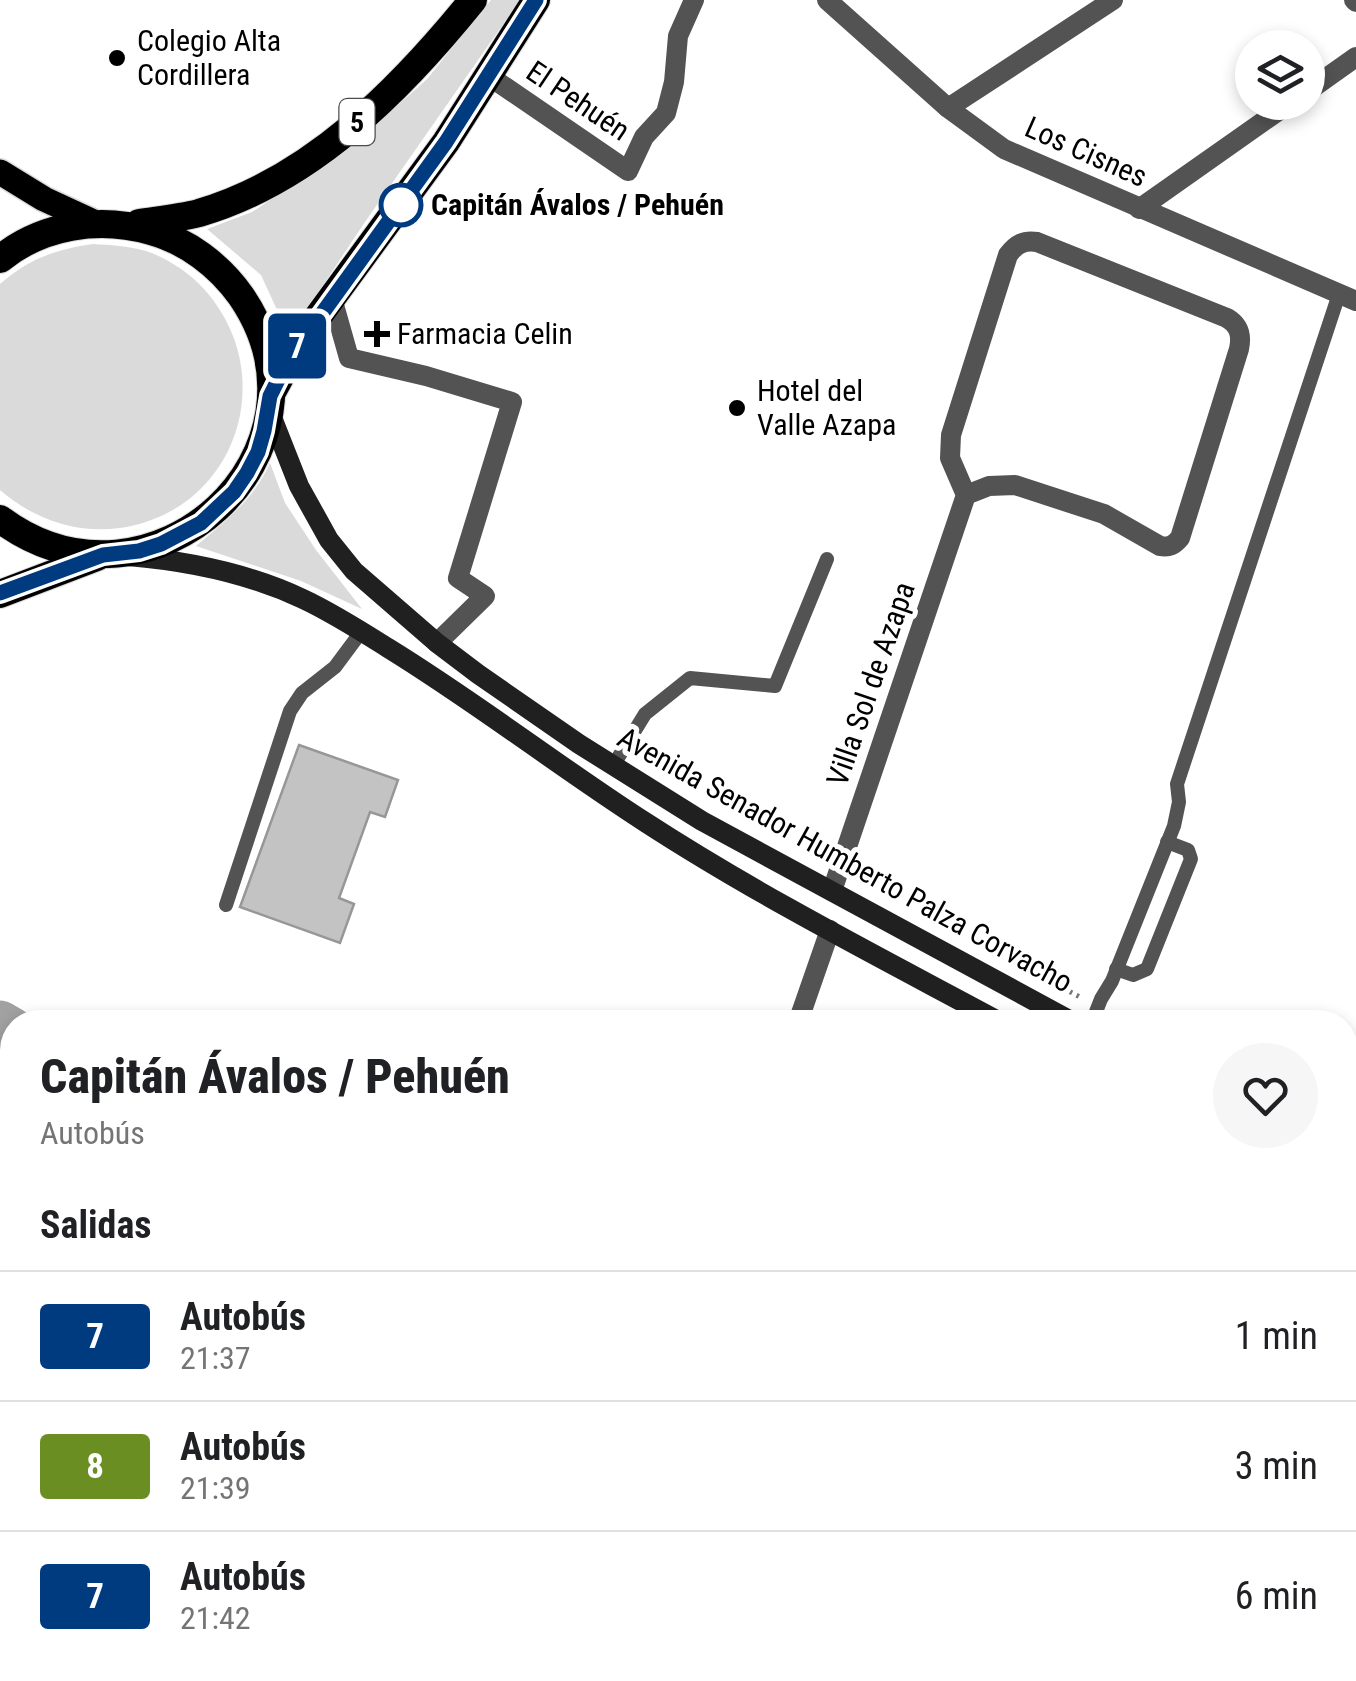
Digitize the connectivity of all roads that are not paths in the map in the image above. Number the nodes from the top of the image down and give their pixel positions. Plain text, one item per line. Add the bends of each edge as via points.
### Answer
1 (473, 0) edge
2 (536, 0) edge
3 (694, 0) edge
4 (828, 0) edge
5 (1114, 0) edge
6 (1356, 57) edge
7 (489, 76) junction
8 (1325, 79) edge
9 (948, 108) junction
10 (1265, 120) edge
11 (0, 172) edge
12 (1139, 209) junction
13 (109, 224) junction
14 (0, 259) edge
15 (1348, 297) edge
16 (332, 298) junction
17 (269, 402) junction
18 (966, 494) junction
19 (0, 519) edge
20 (110, 555) junction
21 (827, 559) dead end
22 (0, 594) edge
23 (362, 632) junction
24 (437, 644) junction
25 (613, 766) junction
26 (1167, 842) junction
27 (832, 892) junction
28 (226, 905) dead end
29 (830, 930) junction
30 (1116, 969) junction
31 (802, 1010) edge
32 (978, 1010) edge
33 (1051, 1010) edge
34 (1096, 1010) edge

1 - 13 highway, 5 via 405,78 298,166 200,212
2 - 7 highway
3 - 7 street, El Pehuén via 678,36 666,113 628,170
4 - 9 street, Los Cisnes
5 - 9 street
6 - 8 street
7 - 16 highway
9 - 12 street, Los Cisnes via 1004,150
10 - 12 street
11 - 13 main road via 44,200
12 - 15 street, Los Cisnes
13 - 14 highway, 5 via 58,229
13 - 17 highway via 160,233 194,250 236,289 262,340
15 - 26 lane via 1177,784 1179,802
16 - 17 highway via 292,353
16 - 24 street via 349,358 512,402 458,578 485,596
17 - 20 highway via 252,463 219,508 171,540
17 - 24 main road, Avenida Senador Humberto Palza Corvacho via 299,486 329,540 354,572
18 - 18 street via 1015,485 1104,514 1160,546 1175,544 1239,349 1236,326 1037,242 1020,243 1008,255 952,435 950,458
18 - 27 street, Villa Sol de Azapa
19 - 20 highway via 61,550
20 - 22 highway
20 - 23 main road, Avenida Senador Humberto Palza Corvacho via 248,578
21 - 25 lane via 775,686 690,678 646,714
23 - 28 lane via 290,711
23 - 29 main road, Avenida Senador Humberto Palza Corvacho via 646,823
24 - 25 main road, Avenida Senador Humberto Palza Corvacho
25 - 27 main road, Avenida Senador Humberto Palza Corvacho
26 - 30 lane
26 - 30 lane via 1188,850 1184,878 1146,969 1133,975
27 - 33 main road, Avenida Senador Humberto Palza Corvacho
29 - 31 street
29 - 32 main road, Avenida Senador Humberto Palza Corvacho
30 - 34 lane

